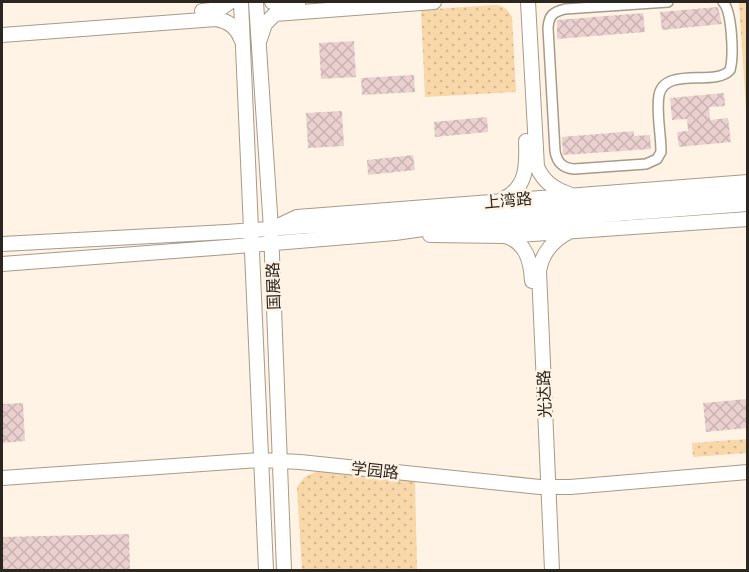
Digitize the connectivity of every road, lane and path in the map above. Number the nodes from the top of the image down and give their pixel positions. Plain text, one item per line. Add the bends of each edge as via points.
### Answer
1 (230, 2) edge
2 (241, 2) edge
3 (256, 2) edge
4 (273, 2) edge
5 (330, 2) edge
6 (434, 2) edge
7 (519, 2) edge
8 (528, 2) edge
9 (668, 2) edge
10 (723, 2) edge
11 (2, 27) edge
12 (2, 35) edge
13 (243, 47) junction
14 (258, 47) junction
15 (551, 86) junction
16 (532, 87) junction
17 (747, 182) edge
18 (747, 194) edge
19 (574, 195) junction
20 (498, 201) junction
21 (679, 204) junction
22 (747, 204) edge
23 (747, 219) edge
24 (571, 231) junction
25 (395, 233) junction
26 (271, 236) junction
27 (505, 236) junction
28 (252, 237) junction
29 (2, 244) edge
30 (2, 264) edge
31 (261, 456) junction
32 (280, 456) junction
33 (747, 466) edge
34 (2, 470) edge
35 (747, 472) edge
36 (2, 478) edge
37 (544, 483) junction
38 (266, 570) edge
39 (284, 570) edge
40 (544, 570) edge
41 (552, 570) edge

1 - 11 main road via 213,11
2 - 13 main road, 国展路
3 - 14 main road, 国展路
4 - 5 main road
6 - 14 main road via 275,14 265,24
7 - 20 main road via 526,167 519,187
8 - 16 main road
9 - 15 street via 553,13 548,28
10 - 15 street via 729,13 730,70 723,76 674,80 664,85 659,94 661,152 652,162 574,169 560,164 555,151
12 - 13 main road via 216,19 238,30
13 - 28 main road, 国展路
14 - 26 main road, 国展路
15 - 16 street
16 - 19 main road via 537,167 553,188
17 - 19 main road, 上湾路
18 - 21 main road, 上湾路
19 - 20 main road, 上湾路
20 - 26 main road, 上湾路 via 297,217
21 - 22 main road, 上湾路
21 - 25 main road, 上湾路
21 - 26 main road, 上湾路
23 - 24 main road, 上湾路
24 - 27 main road, 上湾路
24 - 37 main road, 光达路 via 543,255 539,271
25 - 26 main road, 上湾路
25 - 27 main road, 上湾路
26 - 28 main road, 上湾路
26 - 32 main road, 国展路
27 - 37 main road, 光达路 via 519,243 531,266
28 - 29 main road, 上湾路
28 - 30 main road, 上湾路
28 - 31 main road, 国展路
31 - 32 main road, 学园路
31 - 34 main road, 学园路
31 - 36 main road, 学园路
31 - 38 main road, 国展路
32 - 37 main road, 学园路
32 - 39 main road, 国展路
33 - 37 main road, 学园路
35 - 37 main road, 学园路
37 - 40 main road, 光达路
37 - 41 main road, 光达路

